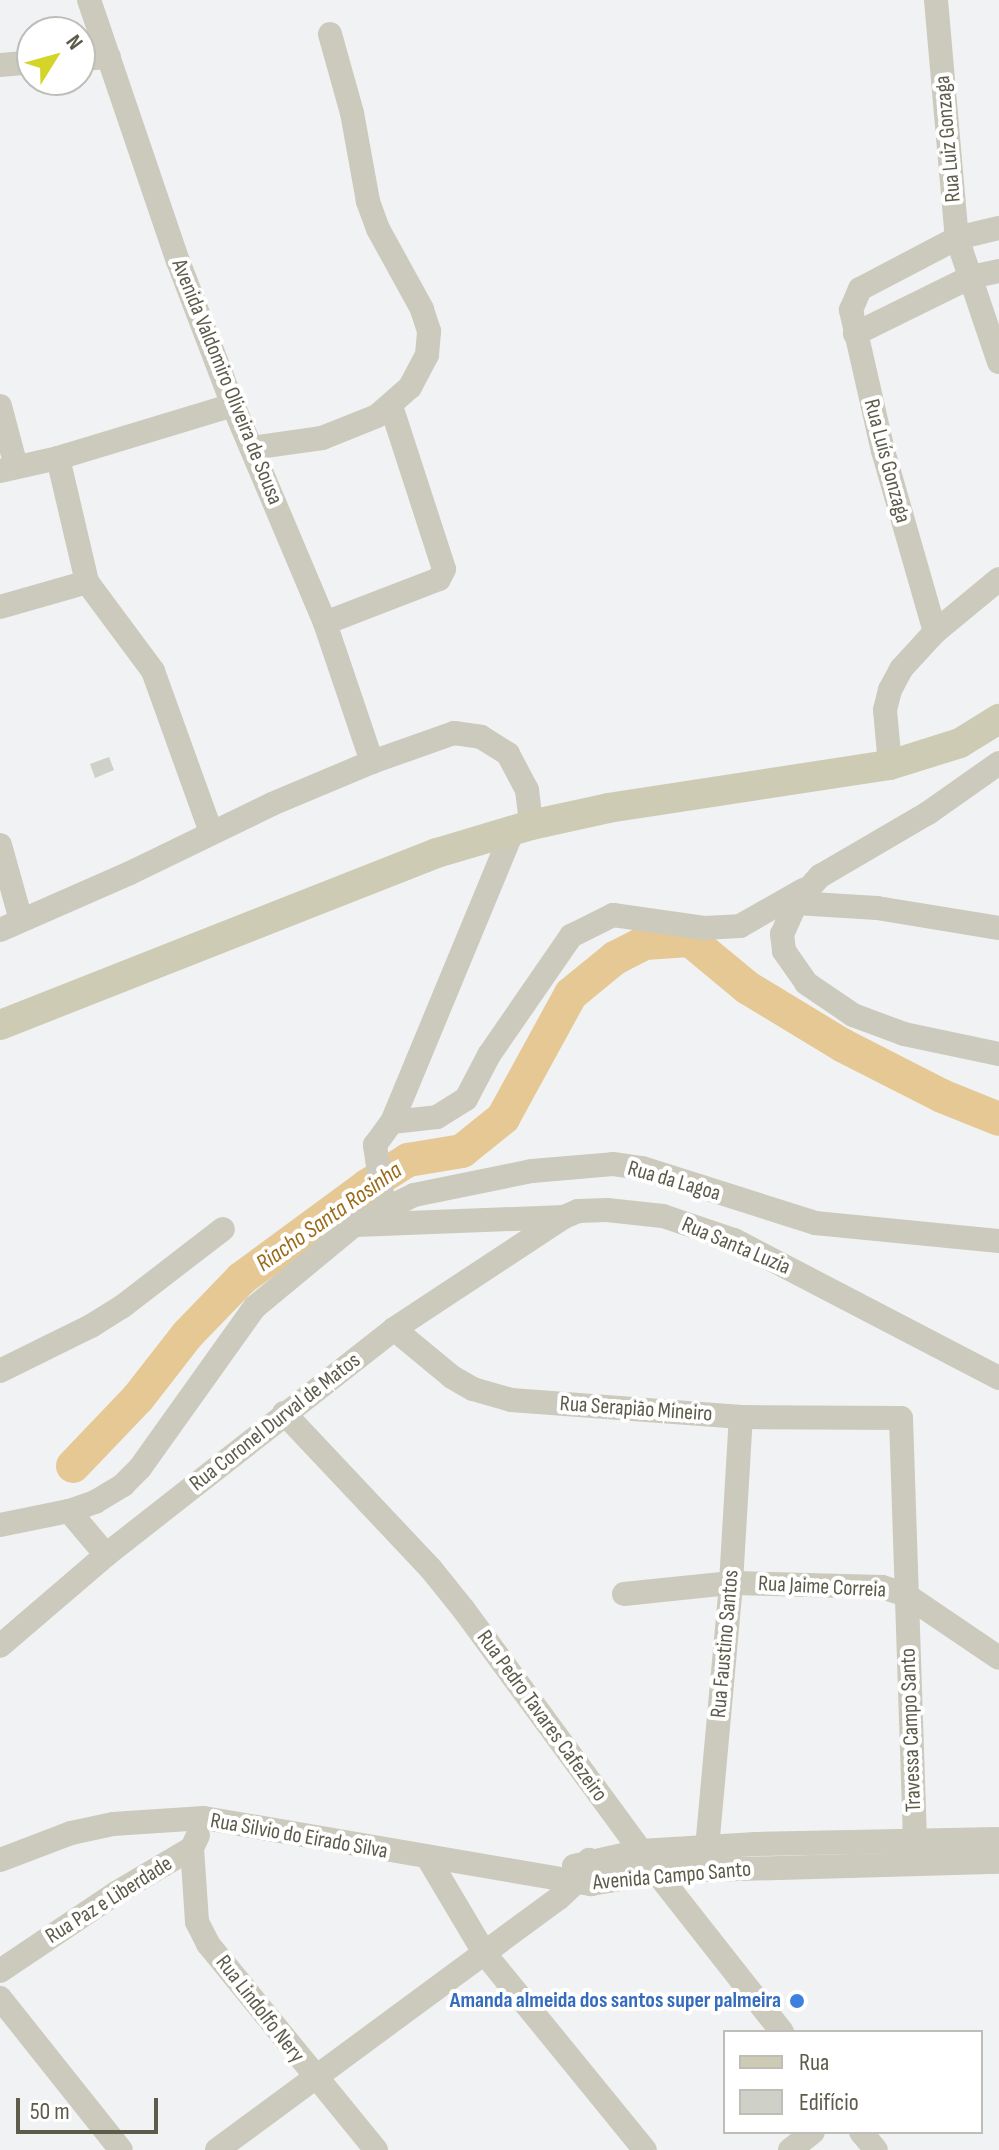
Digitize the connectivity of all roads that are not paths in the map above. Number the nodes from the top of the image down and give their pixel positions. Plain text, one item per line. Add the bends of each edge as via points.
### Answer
1 (89, 0) edge
2 (941, 1) edge
3 (330, 34) dead end
4 (109, 57) junction
5 (96, 58) edge
6 (999, 228) edge
7 (957, 238) junction
8 (999, 271) edge
9 (971, 277) junction
10 (855, 334) junction
11 (999, 362) edge
12 (233, 405) junction
13 (0, 406) edge
14 (391, 406) junction
15 (252, 448) junction
16 (58, 458) junction
17 (8, 468) edge
18 (999, 579) edge
19 (87, 582) junction
20 (0, 607) edge
21 (325, 623) junction
22 (935, 632) junction
23 (999, 719) edge
24 (372, 762) junction
25 (999, 763) edge
26 (890, 765) junction
27 (522, 827) junction
28 (211, 832) junction
29 (0, 845) edge
30 (803, 895) junction
31 (11, 925) edge
32 (999, 928) edge
33 (0, 1025) edge
34 (999, 1054) edge
35 (392, 1122) junction
36 (384, 1207) junction
37 (564, 1217) junction
38 (354, 1225) junction
39 (223, 1229) dead end
40 (999, 1241) edge
41 (394, 1329) junction
42 (0, 1371) edge
43 (999, 1378) edge
44 (284, 1413) junction
45 (741, 1417) junction
46 (901, 1418) joint
47 (69, 1511) junction
48 (0, 1525) edge
49 (106, 1555) junction
50 (731, 1583) junction
51 (624, 1594) dead end
52 (906, 1595) junction
53 (0, 1646) edge
54 (999, 1658) edge
55 (204, 1818) junction
56 (915, 1839) junction
57 (999, 1839) edge
58 (192, 1848) junction
59 (640, 1851) junction
60 (428, 1858) junction
61 (707, 1858) junction
62 (0, 1860) edge
63 (999, 1862) edge
64 (916, 1864) junction
65 (657, 1873) junction
66 (566, 1880) junction
67 (485, 1954) junction
68 (0, 1971) edge
69 (0, 1998) edge
70 (780, 2030) edge
71 (316, 2080) junction
72 (810, 2134) edge
73 (863, 2134) edge
74 (121, 2150) edge
75 (217, 2150) edge
76 (376, 2150) edge
77 (645, 2150) edge
78 (790, 2150) edge
79 (876, 2150) edge

1 - 4 street, Avenida Valdomiro Oliveira de Sousa
2 - 7 street, Rua Luiz Gonzaga
3 - 14 street via 368,201 429,331 427,355 410,387
4 - 5 street
4 - 12 street, Avenida Valdomiro Oliveira de Sousa
6 - 7 street
7 - 9 street, Rua Luiz Gonzaga
7 - 10 street, Rua Luís Gonzaga via 860,289 851,310
8 - 9 street
9 - 10 street
9 - 11 street, Rua Luiz Gonzaga
10 - 22 street, Rua Luís Gonzaga
12 - 15 street, Avenida Valdomiro Oliveira de Sousa
12 - 16 street
13 - 17 street
14 - 15 street via 322,438
14 - 21 street via 444,569 439,579
15 - 21 street, Avenida Valdomiro Oliveira de Sousa
16 - 17 street
16 - 19 street
18 - 22 street
19 - 20 street
19 - 28 street via 153,671
21 - 24 street, Avenida Valdomiro Oliveira de Sousa
22 - 26 street via 901,669 890,690 885,710
23 - 26 main road via 960,743
24 - 27 street via 454,733 481,737 508,754 519,769 527,790
24 - 28 street
25 - 30 street via 928,813 836,864
26 - 27 main road via 608,808
27 - 33 main road via 437,853
27 - 35 street
28 - 31 street
29 - 31 street
30 - 32 street
30 - 34 street via 782,934 784,951 806,983 853,1015 904,1034
30 - 35 street via 740,926 704,928 613,915 571,936 489,1055 466,1099 437,1117
35 - 36 street via 375,1145
36 - 38 street, Rua da Lagoa
36 - 40 street, Rua da Lagoa via 475,1180 613,1164 642,1168 815,1223
37 - 38 street, Rua Santa Luzia
37 - 41 street, Rua Coronel Durval de Matos
37 - 43 street, Rua Santa Luzia via 607,1210 663,1216 734,1240
38 - 47 street, Rua da Lagoa via 255,1307 140,1468 95,1502
39 - 42 street via 123,1306
41 - 44 street, Rua Coronel Durval de Matos
41 - 45 street, Rua Serapião Mineiro via 452,1377 511,1400
44 - 49 street, Rua Coronel Durval de Matos
44 - 59 street, Rua Pedro Tavares Cafezeiro via 456,1600
45 - 46 street, Rua Serapião Mineiro
45 - 50 street, Rua Faustino Santos
46 - 52 street, Travessa Campo Santo
47 - 48 street, Rua da Lagoa
47 - 49 street
49 - 53 street, Rua Coronel Durval de Matos
50 - 51 street, Rua Jaime Correia
50 - 52 street, Rua Jaime Correia via 855,1585
50 - 61 street, Rua Faustino Santos
52 - 54 street, Rua Jaime Correia
52 - 56 street, Travessa Campo Santo
55 - 58 street, Rua Paz e Liberdade
55 - 60 street, Rua Silvio do Eirado Silva
55 - 62 street, Rua Silvio do Eirado Silva via 113,1824 71,1833
56 - 57 street, Avenida Campo Santo
56 - 61 street, Avenida Campo Santo
56 - 64 street, Travessa Campo Santo
58 - 68 street, Rua Paz e Liberdade
58 - 71 street, Rua Lindolfo Nery via 197,1922 208,1944
59 - 61 street, Avenida Campo Santo
59 - 65 street, Rua Pedro Tavares Cafezeiro
59 - 66 street, Avenida Campo Santo via 589,1860
60 - 66 street, Rua Silvio do Eirado Silva
60 - 67 street
61 - 64 street, Avenida Campo Santo
61 - 65 street, Avenida Campo Santo
63 - 64 street, Avenida Campo Santo
65 - 66 street, Avenida Campo Santo via 591,1884
65 - 70 street, Rua Pedro Tavares Cafezeiro
66 - 67 street
67 - 71 street
67 - 77 street
69 - 74 street
71 - 75 street
71 - 76 street, Rua Lindolfo Nery
72 - 78 street
73 - 79 street

